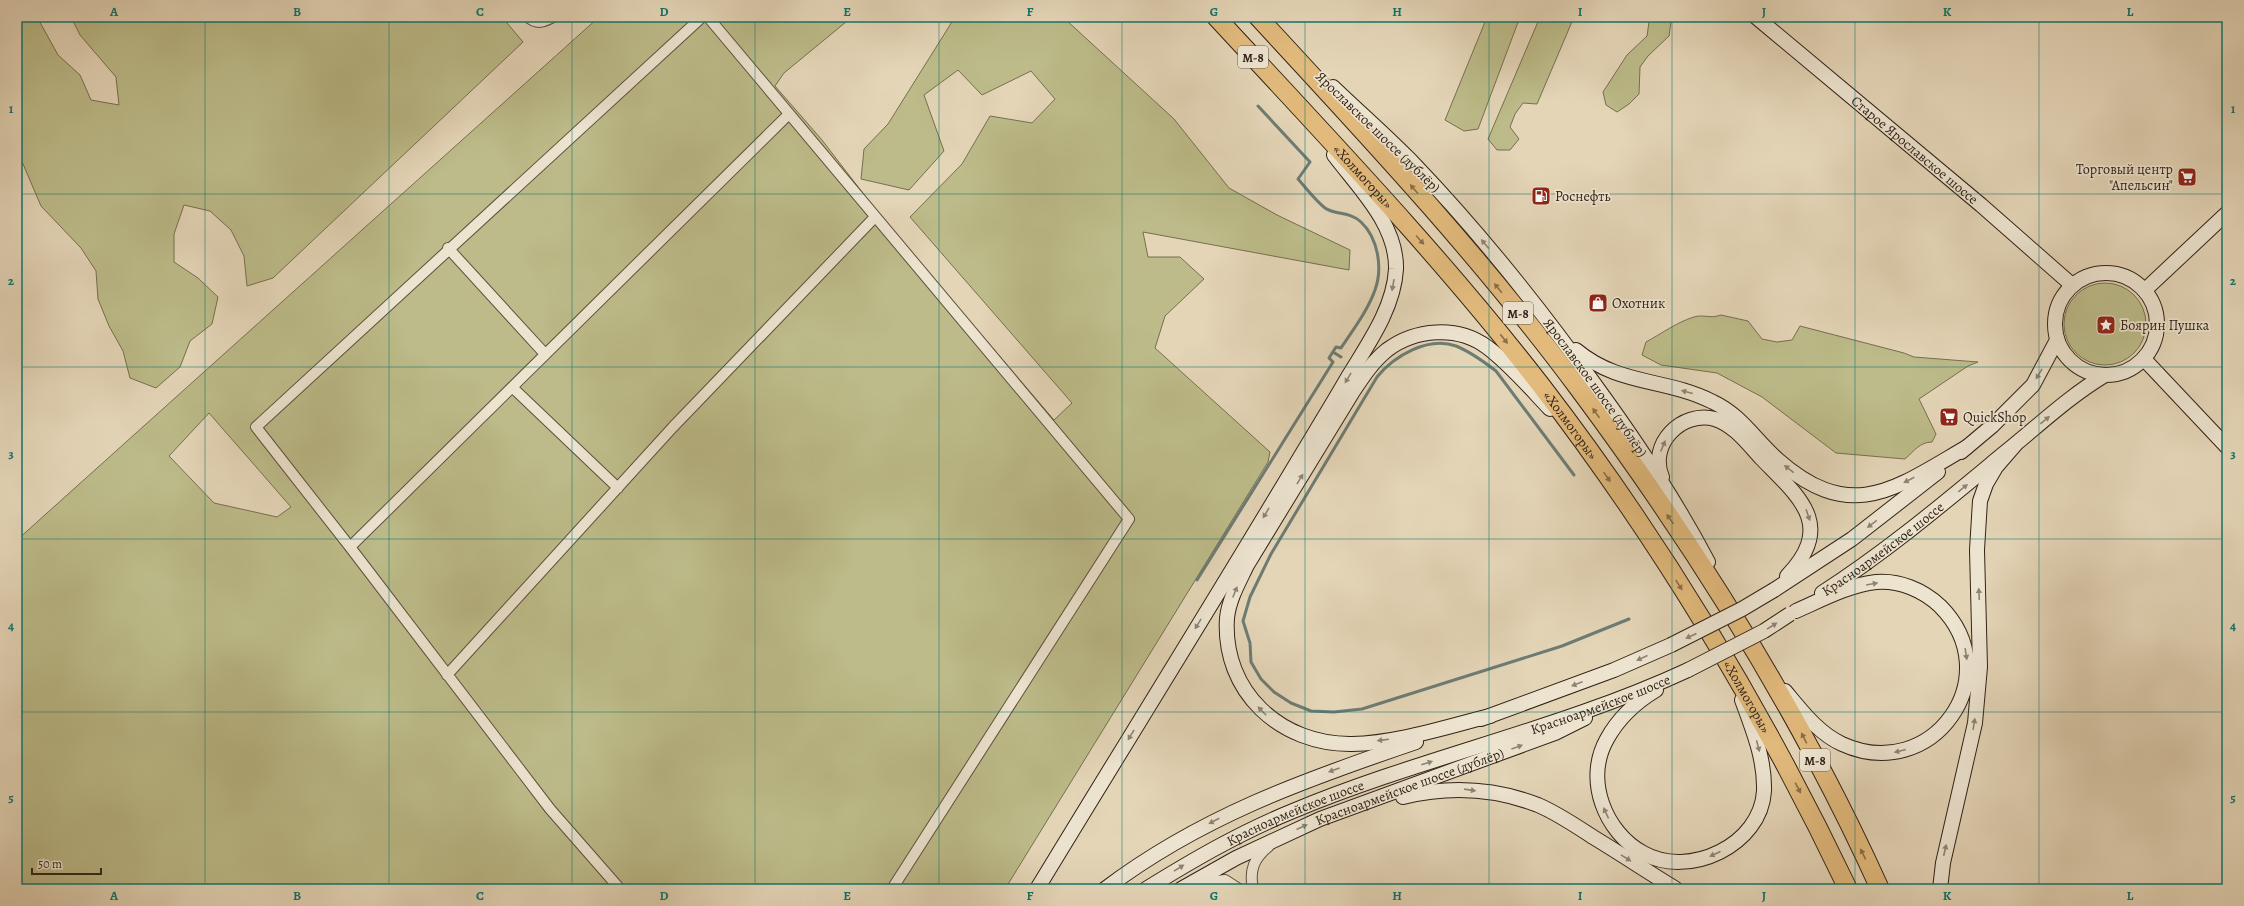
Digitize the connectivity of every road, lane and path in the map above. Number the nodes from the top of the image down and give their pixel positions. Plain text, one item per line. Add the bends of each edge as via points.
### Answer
1 (528, 17) edge
2 (553, 17) edge
3 (702, 17) edge
4 (708, 17) edge
5 (1216, 17) edge
6 (1756, 17) edge
7 (1260, 19) edge
8 (1280, 41) junction
9 (1290, 97) junction
10 (789, 114) junction
11 (2227, 213) edge
12 (875, 217) junction
13 (448, 248) junction
14 (2072, 285) junction
15 (2145, 290) junction
16 (1554, 329) junction
17 (2057, 340) junction
18 (546, 354) junction
19 (2144, 359) junction
20 (2105, 376) junction
21 (513, 388) junction
22 (2015, 445) junction
23 (1586, 447) junction
24 (1967, 447) junction
25 (2227, 447) edge
26 (618, 488) junction
27 (1670, 496) junction
28 (350, 547) junction
29 (1774, 590) junction
30 (1793, 612) junction
31 (1743, 629) junction
32 (1717, 645) junction
33 (1685, 672) junction
34 (447, 675) junction
35 (1641, 690) junction
36 (1490, 716) junction
37 (1350, 809) junction
38 (1285, 835) junction
39 (1183, 887) edge
40 (620, 889) edge
41 (892, 889) edge
42 (1037, 889) edge
43 (1105, 889) edge
44 (1146, 889) edge
45 (1239, 889) edge
46 (1253, 889) edge
47 (1676, 889) edge
48 (1848, 889) edge
49 (1880, 889) edge
50 (1940, 889) edge

1 - 2 street via 536,22 544,22
3 - 13 street via 568,142
4 - 10 street
5 - 9 highway, «Холмогоры» / М-8
6 - 14 main road, Старое Ярославское шоссе via 1982,205
7 - 8 highway, «Холмогоры» / М-8
16 -> 8 main road, Ярославское шоссе (дублёр) via 1494,254 1414,164
31 -> 8 highway, «Холмогоры» / М-8 via 1697,558 1579,389 1468,252
9 -> 23 highway, «Холмогоры» / М-8 via 1429,249 1513,351
9 -> 42 main road via 1375,209 1387,229 1394,248 1396,268 1387,308 1368,345 1288,478
10 - 12 street
10 - 18 street
11 - 15 main road
12 - 26 street via 673,427
12 - 41 street via 1129,519
13 - 18 street
13 - 28 street via 256,427
14 - 15 main road via 2090,275 2109,273 2129,278
14 - 17 main road via 2058,307 2055,320
15 - 19 main road via 2153,302 2157,317 2155,339
24 -> 16 main road via 1885,492 1865,496 1841,495 1823,490 1777,459 1729,410 1693,393 1606,371 1590,362
16 - 27 main road, Ярославское шоссе (дублёр) via 1633,437
17 - 20 main road via 2064,354 2075,365 2089,373
17 -> 24 main road via 2032,385
18 - 21 street
19 - 20 main road via 2120,374
19 - 25 main road
22 -> 20 main road via 2077,394
21 - 26 street
21 - 28 street
30 -> 22 main road, Красноармейское шоссе via 1888,547
50 -> 22 main road via 1943,863 1974,723 1980,667 1977,550 1980,501 1996,467
23 -> 32 highway, «Холмогоры» / М-8 via 1629,508
36 -> 23 main road via 1396,738 1353,744 1311,739 1287,729 1266,715 1252,700 1239,681 1232,664 1227,638 1227,617 1233,593 1247,565 1369,368 1386,351 1404,340 1425,333 1444,332 1465,336 1486,346 1510,366
24 -> 29 main road, Красноармейское шоссе via 1852,539
26 - 34 street
27 -> 29 main road via 1660,472 1659,460 1660,449 1673,429 1693,418 1705,418 1726,424 1740,435 1795,493 1805,507 1810,522 1807,551
27 - 31 main road, Ярославское шоссе (дублёр) via 1692,531
28 - 34 street
29 -> 36 main road, Красноармейское шоссе, bridge via 1671,645 1614,670
30 -> 31 main road, Ярославское шоссе (дублёр) via 1848,589 1876,582 1907,586 1926,595 1949,615 1965,648 1968,670 1964,693 1955,713 1940,731 1922,744 1899,752 1879,754 1858,751 1840,744 1804,714 1784,690
33 -> 30 main road, Красноармейское шоссе, bridge via 1764,631
49 -> 31 highway, «Холмогоры» / М-8 via 1796,724
32 -> 33 main road via 1743,701 1758,743 1764,770 1764,793 1759,813 1732,845 1712,856 1691,861 1668,861 1645,854 1625,841 1611,825 1602,805 1598,787 1598,764 1606,740 1619,720 1645,696
32 -> 48 highway, «Холмогоры» / М-8 via 1812,813
33 - 35 main road, Красноармейское шоссе
34 - 40 street via 550,809
37 -> 35 main road, Красноармейское шоссе (дублёр) via 1555,733
44 -> 35 main road, Красноармейское шоссе via 1188,863 1293,810 1368,782
36 -> 43 main road, Красноармейское шоссе via 1289,786 1233,811 1179,840
38 -> 37 main road, Красноармейское шоссе (дублёр)
37 -> 47 main road via 1423,792 1463,789 1501,794 1538,805
38 - 39 main road, Красноармейское шоссе (дублёр)
38 - 46 street via 1260,853 1252,865 1250,878
39 - 45 street via 1225,880

